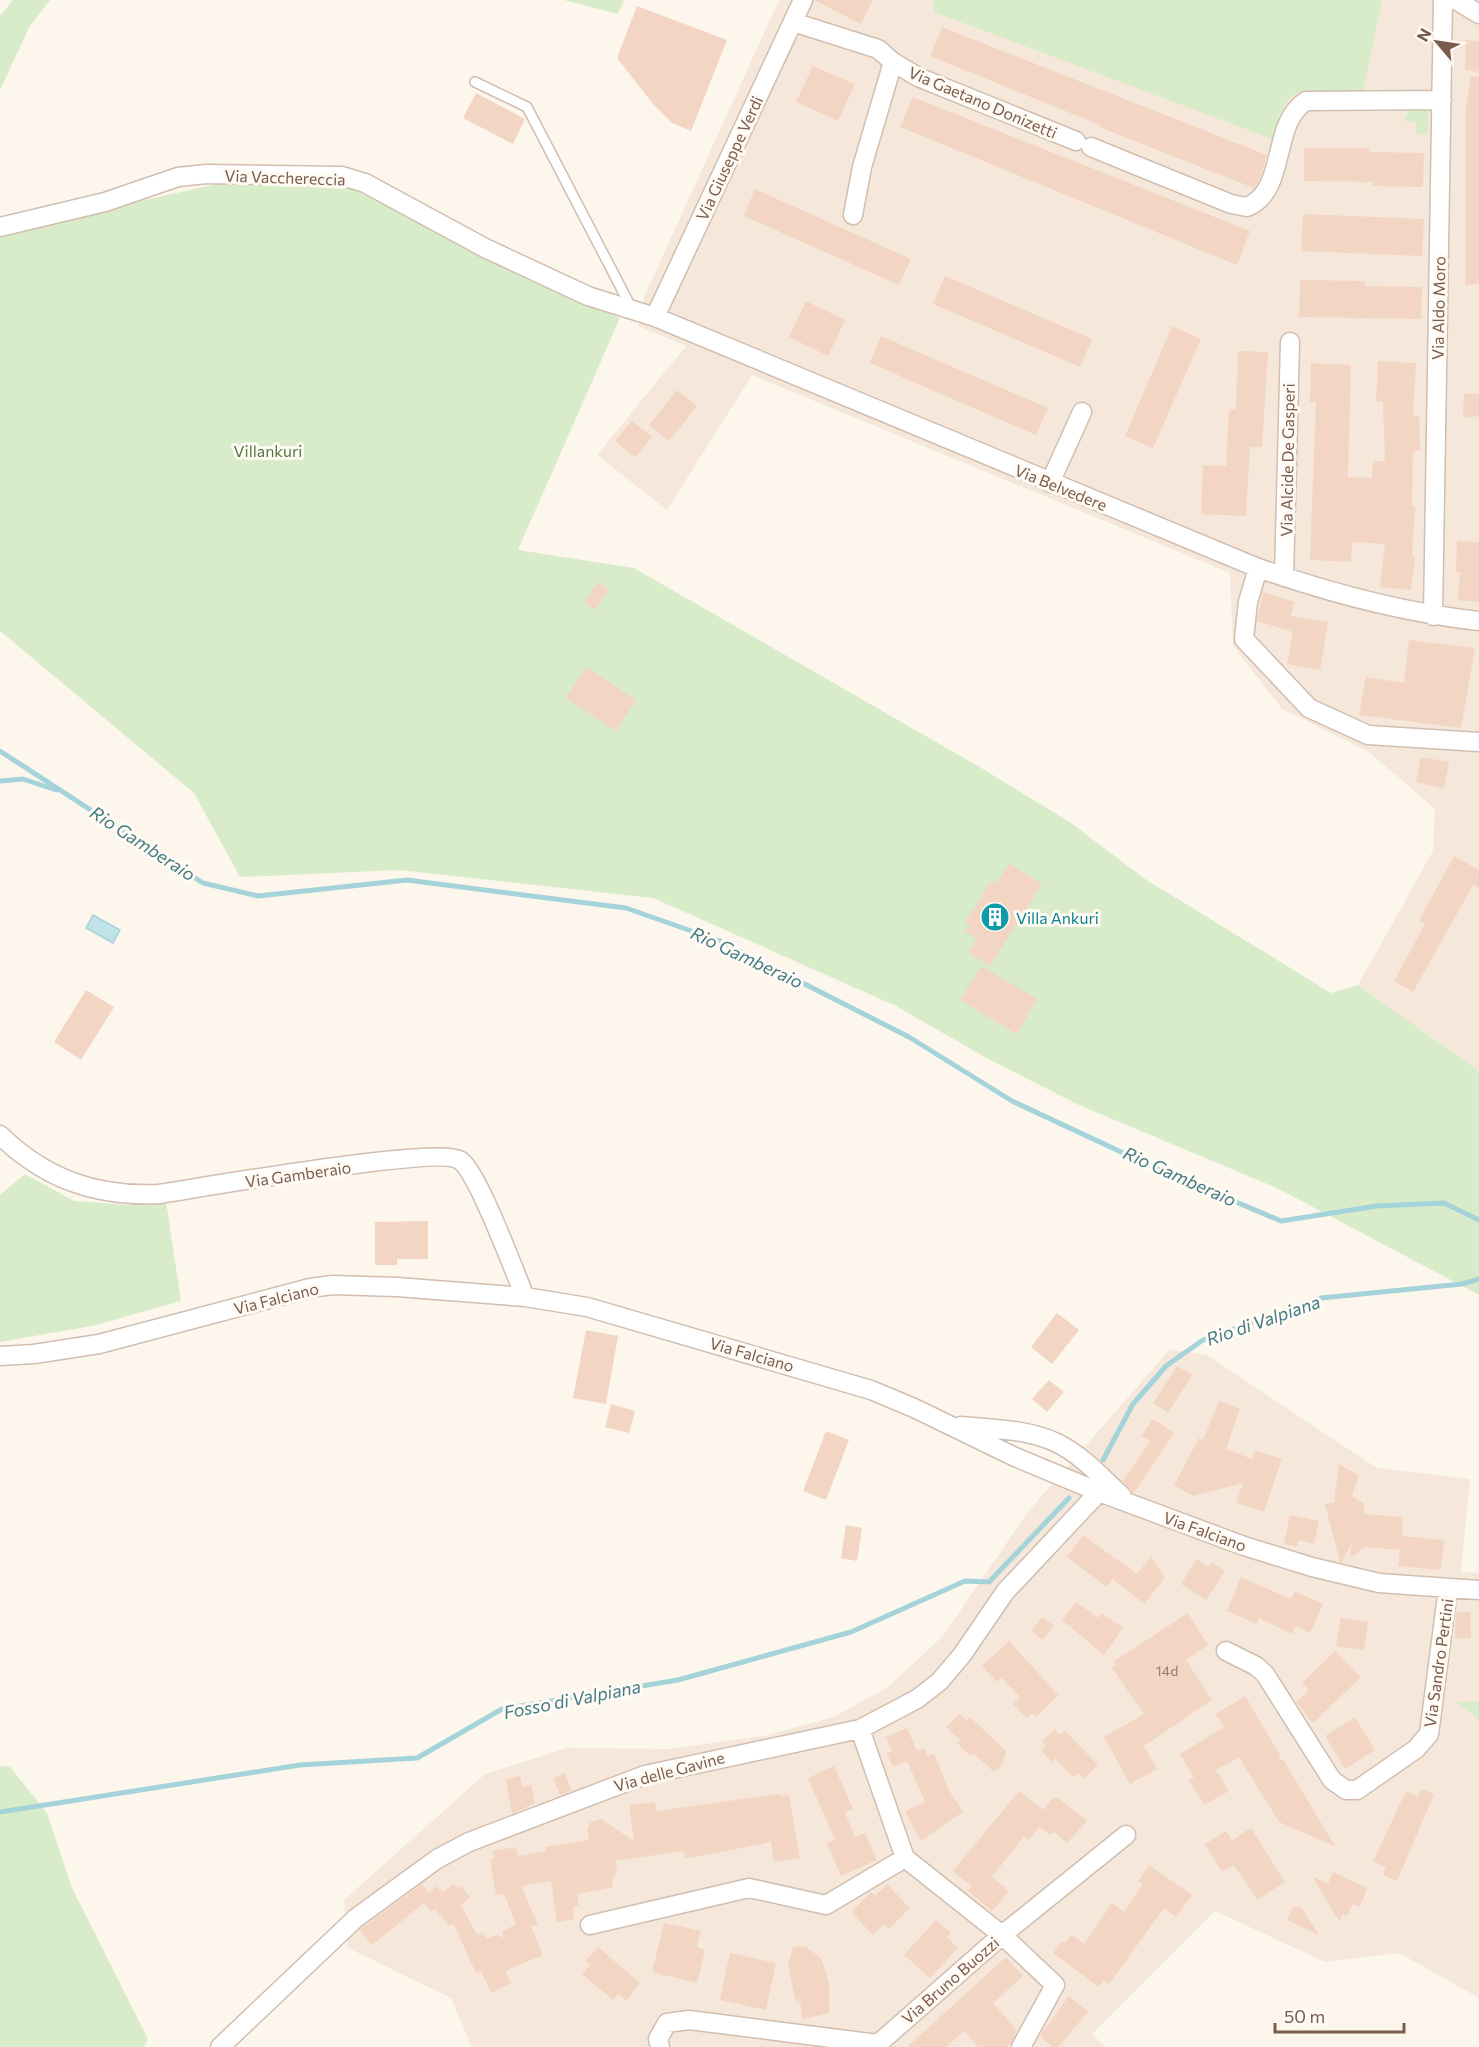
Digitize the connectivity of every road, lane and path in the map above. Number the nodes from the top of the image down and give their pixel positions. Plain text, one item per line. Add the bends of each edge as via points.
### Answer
1 (803, 0) edge
2 (1443, 0) edge
3 (1456, 0) edge
4 (1479, 14) edge
5 (793, 22) junction
6 (893, 62) junction
7 (475, 82) dead end
8 (1442, 100) junction
9 (853, 215) dead end
10 (0, 227) edge
11 (633, 311) junction
12 (655, 317) junction
13 (1290, 342) dead end
14 (1082, 412) dead end
15 (1050, 483) junction
16 (1258, 568) junction
17 (1284, 577) junction
18 (1433, 616) junction
19 (1479, 621) edge
20 (1479, 742) edge
21 (0, 1135) edge
22 (525, 1297) junction
23 (0, 1356) edge
24 (950, 1425) junction
25 (1099, 1492) junction
26 (1130, 1503) junction
27 (1448, 1588) junction
28 (1479, 1590) edge
29 (1226, 1651) dead end
30 (860, 1729) junction
31 (1126, 1835) dead end
32 (905, 1858) junction
33 (590, 1924) dead end
34 (1002, 1935) junction
35 (220, 2047) edge
36 (660, 2047) edge
37 (1021, 2047) edge

1 - 5 street, Via Giuseppe Verdi
2 - 8 street, Via Aldo Moro
3 - 4 street
5 - 6 street, Via Gaetano Donizetti via 878,49
5 - 12 street, Via Giuseppe Verdi
6 - 8 street, Via Gaetano Donizetti via 918,76 1084,144 1247,207 1264,194 1291,118 1306,101
6 - 9 street via 862,167
7 - 11 lane via 527,107
8 - 18 street, Via Aldo Moro
10 - 11 street, Via Vacchereccia via 105,202 178,177 342,176 380,190 540,274
11 - 12 street, Via Vacchereccia
12 - 15 street, Via Belvedere
13 - 17 street, Via Alcide De Gasperi
14 - 15 street
15 - 16 street, Via Belvedere
16 - 17 street, Via Belvedere
16 - 20 street via 1248,602 1244,639 1309,708 1368,735
17 - 18 street, Via Belvedere
18 - 19 street, Via Belvedere
21 - 22 street, Via Gamberaio via 30,1161 63,1180 97,1191 135,1195 404,1158 457,1158 468,1169 485,1203
22 - 23 street, Via Falciano via 333,1285 284,1294 99,1344
22 - 24 street, Via Falciano via 587,1307 812,1371 871,1390
24 - 25 street, Via Falciano
24 - 26 street via 1018,1432 1055,1442
25 - 26 street, Via Falciano
25 - 30 street, Via delle Gavine via 1005,1592 939,1682 917,1699
26 - 27 street, Via Falciano via 1312,1567 1379,1583
27 - 28 street, Via Falciano
27 - 29 street, Via Sandro Pertini via 1429,1734 1416,1749 1357,1790 1346,1790 1332,1780 1261,1670
30 - 32 street
30 - 35 street, Via delle Gavine via 645,1775 469,1842 437,1859 356,1918
31 - 34 street, Via Bruno Buozzi
32 - 33 street via 826,1905 749,1888
32 - 34 street
34 - 36 street, Via Bruno Buozzi via 878,2044 689,2020 667,2023 658,2039
34 - 37 street via 1055,1985

